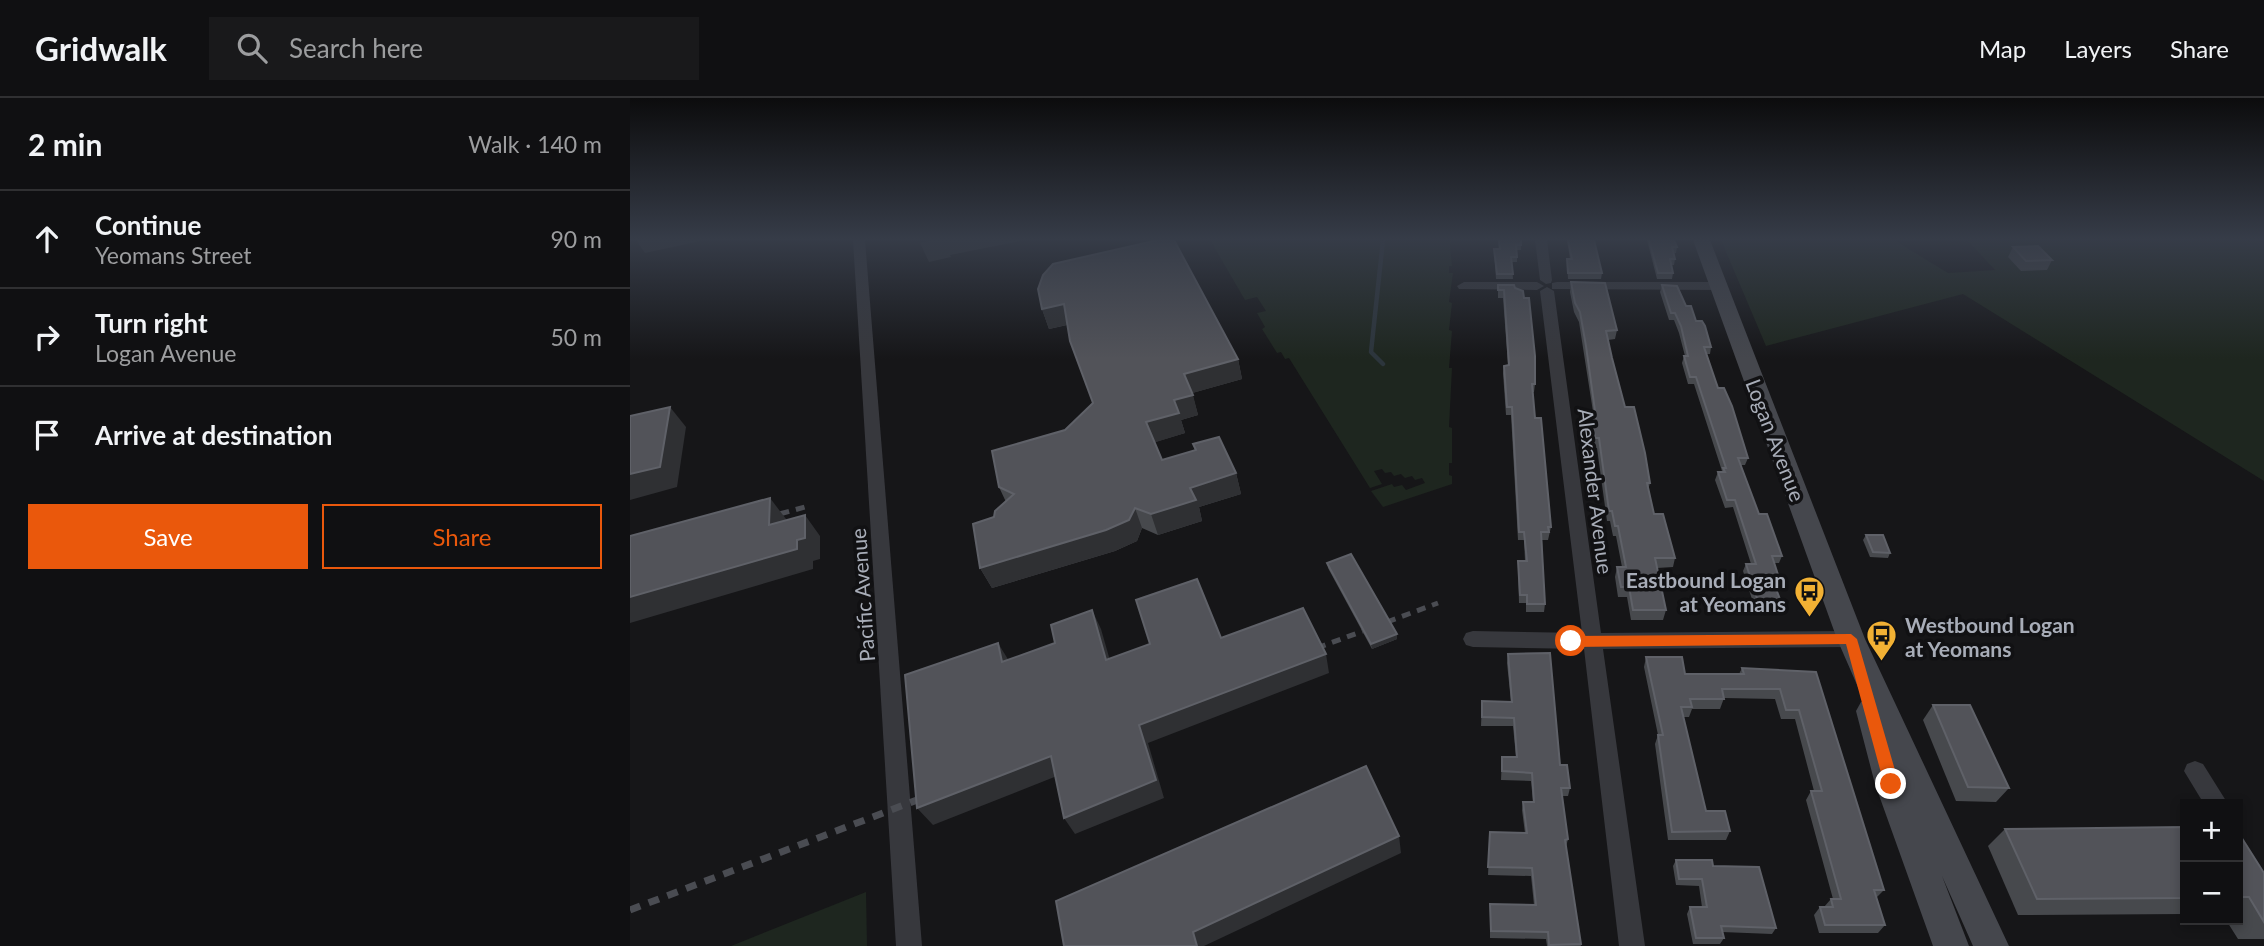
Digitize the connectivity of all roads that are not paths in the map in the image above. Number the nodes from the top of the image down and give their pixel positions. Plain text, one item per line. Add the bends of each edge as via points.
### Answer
1 (862, 280) edge
2 (1546, 280) edge
3 (1716, 280) edge
4 (1464, 286) dead end
5 (1547, 286) junction
6 (1718, 286) junction
7 (1473, 639) dead end
8 (1851, 639) junction
9 (1592, 641) junction
10 (2195, 771) dead end
11 (2214, 799) edge
12 (909, 946) edge
13 (1632, 946) edge
14 (1951, 946) edge
15 (1991, 946) edge

1 - 12 street, Pacific Avenue
2 - 5 street, Alexander Avenue
3 - 6 main road, Logan Avenue
4 - 5 street
5 - 6 street
5 - 9 street, Alexander Avenue
6 - 8 main road, Logan Avenue
7 - 9 street
8 - 9 street
8 - 14 main road, Logan Avenue via 1891,784
8 - 15 main road, Logan Avenue
9 - 13 street, Alexander Avenue
10 - 11 street

